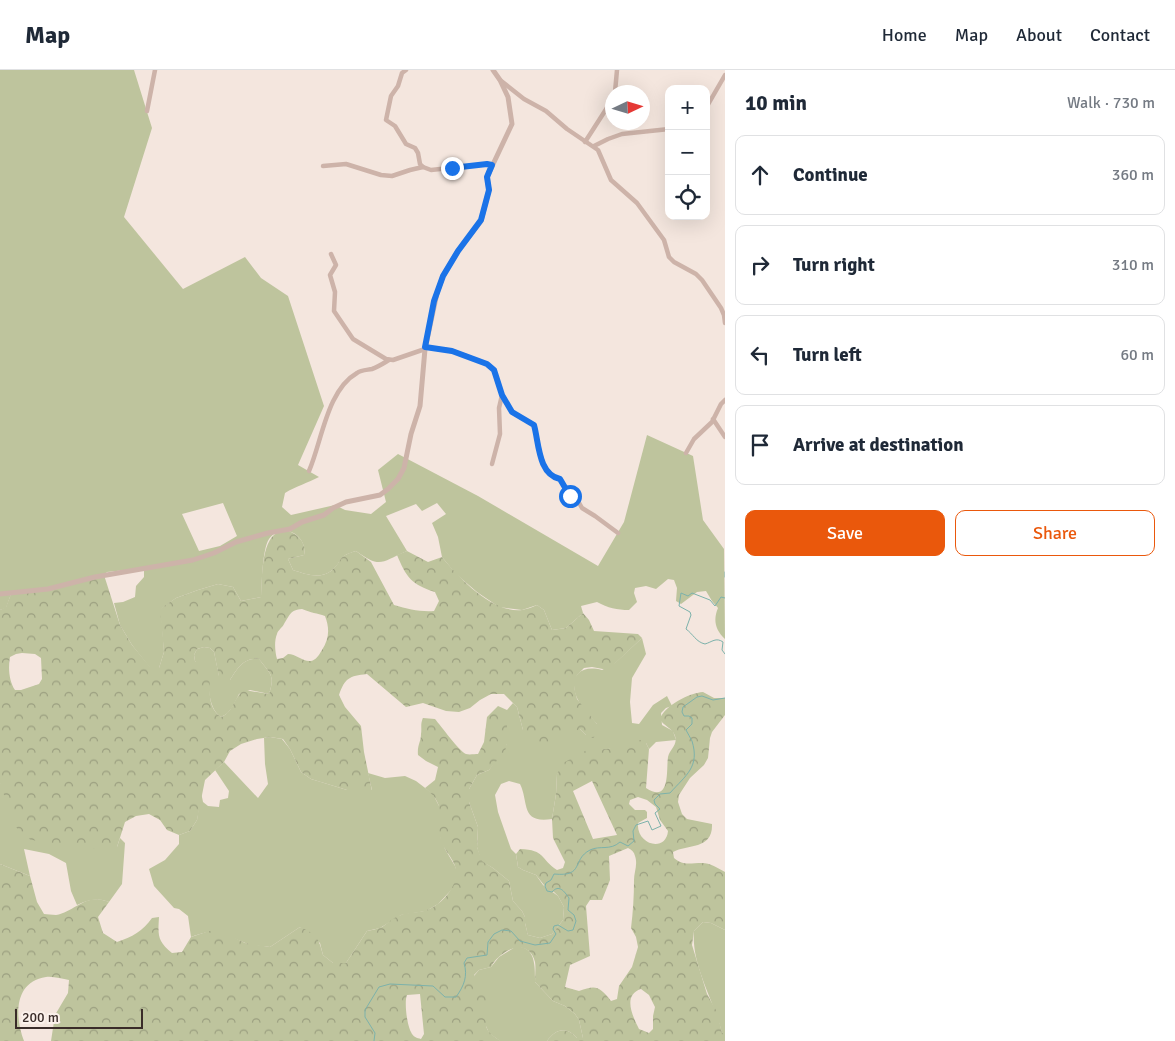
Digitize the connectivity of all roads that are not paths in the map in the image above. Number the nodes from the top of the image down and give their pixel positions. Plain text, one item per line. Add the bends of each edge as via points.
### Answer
1 (155, 70) edge
2 (406, 70) edge
3 (493, 70) edge
4 (617, 70) edge
5 (725, 75) edge
6 (500, 80) junction
7 (616, 85) edge
8 (710, 101) edge
9 (605, 111) edge
10 (147, 112) dead end
11 (665, 129) edge
12 (585, 142) junction
13 (594, 146) junction
14 (492, 165) junction
15 (323, 166) dead end
16 (423, 167) junction
17 (331, 254) dead end
18 (725, 323) edge
19 (425, 348) junction
20 (391, 360) junction
21 (502, 395) junction
22 (725, 400) edge
23 (713, 420) junction
24 (725, 437) edge
25 (686, 454) dead end
26 (492, 464) dead end
27 (309, 471) dead end
28 (618, 533) dead end
29 (0, 594) edge

1 - 10 street
2 - 16 street via 391,96 386,120 395,126 406,144 415,148
3 - 6 street
4 - 7 street
5 - 8 street
6 - 12 street via 524,99 546,110
6 - 14 street via 508,97 512,124
9 - 12 street
11 - 13 street via 622,134
12 - 13 street
13 - 18 street via 611,180 637,203 664,240 674,262 696,274 708,287 721,308
14 - 16 street via 431,170
14 - 19 street via 487,177 489,190 481,220 443,276 434,301
15 - 16 street via 346,164 392,176
17 - 20 street via 336,265 330,275 335,292 334,311 353,339
19 - 20 street
19 - 21 street via 452,351 487,364 494,370
19 - 29 street via 420,406 404,468 398,479 380,496 346,502 290,529 236,542 193,560 95,577 48,589
20 - 27 street via 358,372 338,392 325,419
21 - 26 street via 500,434
21 - 28 street via 512,412 534,425 546,470 560,479 582,508
22 - 23 street
23 - 24 street
23 - 25 street via 694,439

